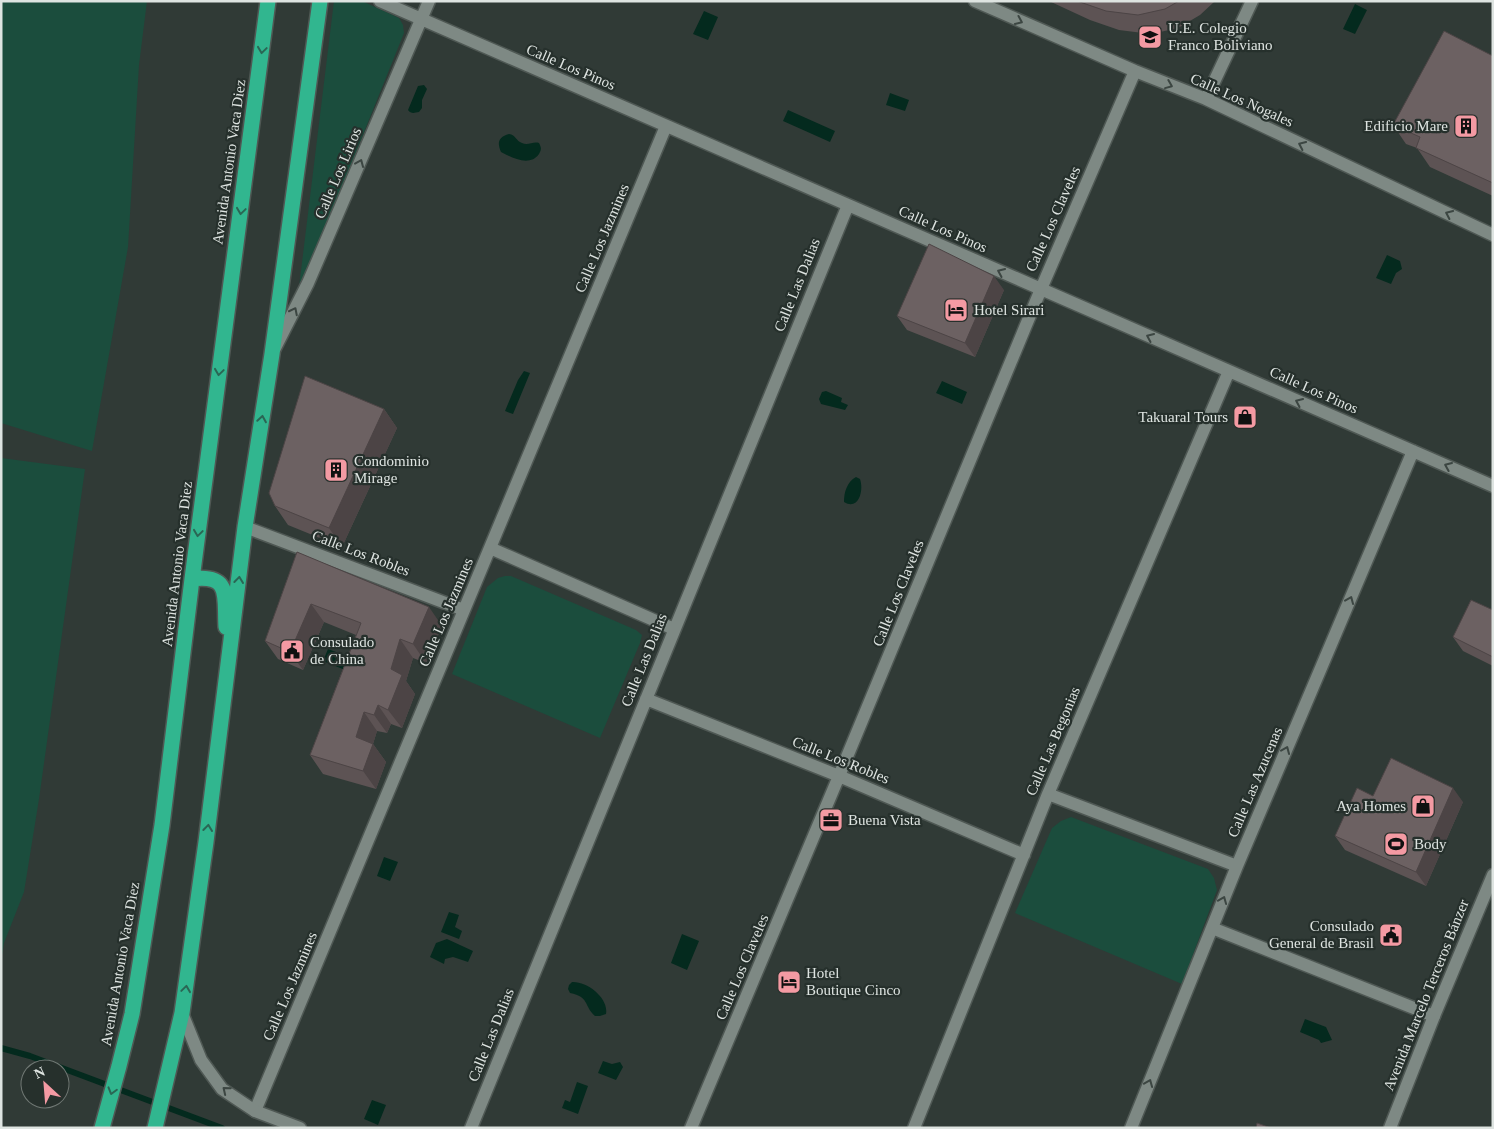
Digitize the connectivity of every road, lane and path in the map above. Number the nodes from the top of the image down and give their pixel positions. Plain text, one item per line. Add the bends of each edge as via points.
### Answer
1 (268, 1) edge
2 (320, 1) edge
3 (380, 1) edge
4 (429, 1) edge
5 (975, 1) edge
6 (1252, 1) edge
7 (422, 20) junction
8 (1136, 71) junction
9 (1206, 99) junction
10 (666, 126) junction
11 (848, 205) junction
12 (1493, 235) edge
13 (1040, 289) junction
14 (272, 354) junction
15 (1229, 371) junction
16 (1413, 451) junction
17 (1493, 486) edge
18 (246, 527) junction
19 (490, 548) junction
20 (192, 579) junction
21 (464, 610) junction
22 (674, 629) junction
23 (228, 671) junction
24 (646, 699) junction
25 (839, 776) junction
26 (1048, 794) junction
27 (1024, 855) junction
28 (1237, 866) junction
29 (1493, 875) edge
30 (1212, 928) junction
31 (182, 1013) junction
32 (1434, 1016) junction
33 (255, 1111) junction
34 (103, 1122) edge
35 (155, 1128) edge
36 (300, 1128) edge
37 (471, 1128) edge
38 (691, 1128) edge
39 (914, 1128) edge
40 (1131, 1128) edge
41 (1390, 1128) edge

1 -> 20 highway, Avenida Antonio Vaca Diez
2 - 14 highway
3 - 7 street, Calle Los Pinos
4 - 7 street, Calle Los Lirios
5 -> 8 street, Calle Los Nogales
6 - 9 street
7 - 10 street, Calle Los Pinos
14 -> 7 street, Calle Los Lirios via 308,283
8 -> 9 street, Calle Los Nogales
8 - 13 street, Calle Los Claveles
12 -> 9 street, Calle Los Nogales
10 - 11 street, Calle Los Pinos
10 - 19 street, Calle Los Jazmines
13 -> 11 street, Calle Los Pinos
11 - 22 street, Calle Las Dalias
15 -> 13 street, Calle Los Pinos
13 - 25 street, Calle Los Claveles
18 -> 14 highway
16 -> 15 street, Calle Los Pinos
15 - 26 street, Calle Las Begonias
17 -> 16 street, Calle Los Pinos
28 -> 16 street, Calle Las Azucenas
18 - 21 street, Calle Los Robles
23 -> 18 highway
19 - 21 street, Calle Los Jazmines
19 - 22 street
20 - 23 highway via 214,579 224,591
20 -> 34 highway, Avenida Antonio Vaca Diez via 162,825 132,1014
21 - 33 street, Calle Los Jazmines
22 - 24 street, Calle Las Dalias
31 -> 23 highway
24 - 25 street, Calle Los Robles
24 - 37 street, Calle Las Dalias
25 - 27 street, Calle Los Robles
25 - 38 street, Calle Los Claveles
26 - 27 street, Calle Las Begonias
26 - 28 street
27 - 39 street, Calle Las Begonias
30 -> 28 street, Calle Las Azucenas
29 - 32 street, Avenida Marcelo Terceros Bánzer
30 - 32 street
40 -> 30 street, Calle Las Azucenas
33 -> 31 street via 222,1088 201,1060
31 - 35 highway
32 - 41 street, Avenida Marcelo Terceros Bánzer
33 - 36 street

